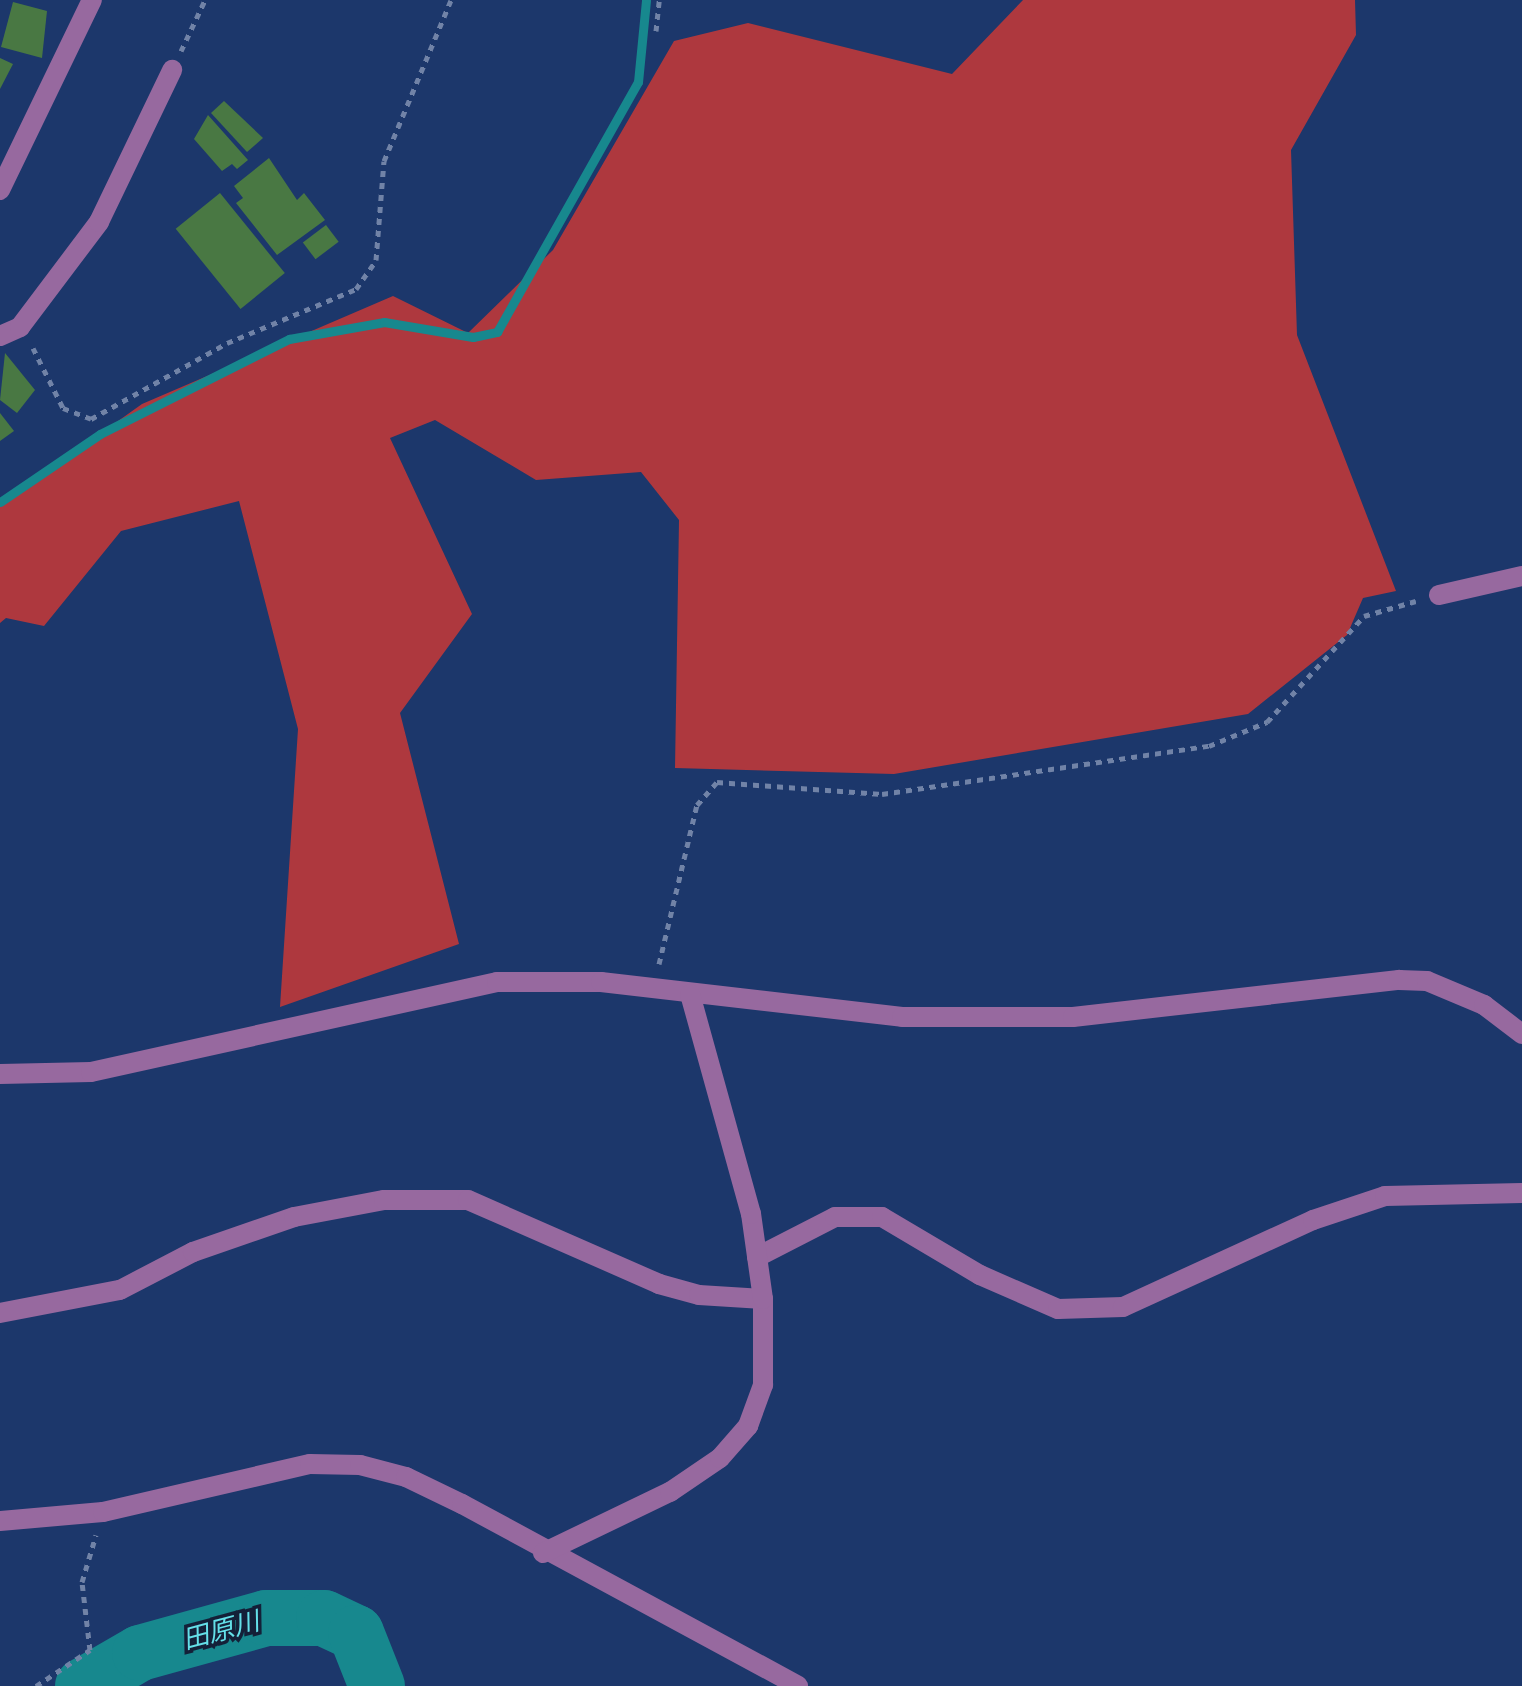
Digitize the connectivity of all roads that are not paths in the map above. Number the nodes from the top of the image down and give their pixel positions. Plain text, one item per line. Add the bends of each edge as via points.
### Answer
1 (92, 0) edge
2 (172, 70) road end
3 (0, 190) edge
4 (0, 336) edge
5 (1522, 576) edge
6 (1439, 595) road end
7 (690, 994) junction
8 (1522, 1034) edge
9 (0, 1074) edge
10 (1522, 1193) edge
11 (757, 1257) junction
12 (763, 1299) junction
13 (0, 1313) edge
14 (0, 1521) edge
15 (543, 1553) junction
16 (798, 1686) edge

1 - 3 street
2 - 4 street via 99,222 20,327
5 - 6 street
7 - 8 street via 902,1017 1073,1017 1427,981 1484,1005
7 - 9 street via 497,982 91,1072
7 - 11 street
10 - 11 street via 1385,1196 1313,1220 1123,1307 1058,1309 980,1275 882,1217 835,1217
11 - 12 street
12 - 13 street via 699,1295 659,1284 468,1200 384,1200 294,1217 193,1252 120,1290
12 - 15 street via 763,1385 748,1426 720,1458 670,1492
14 - 15 street via 103,1512 310,1464 360,1465 406,1477
15 - 16 street

